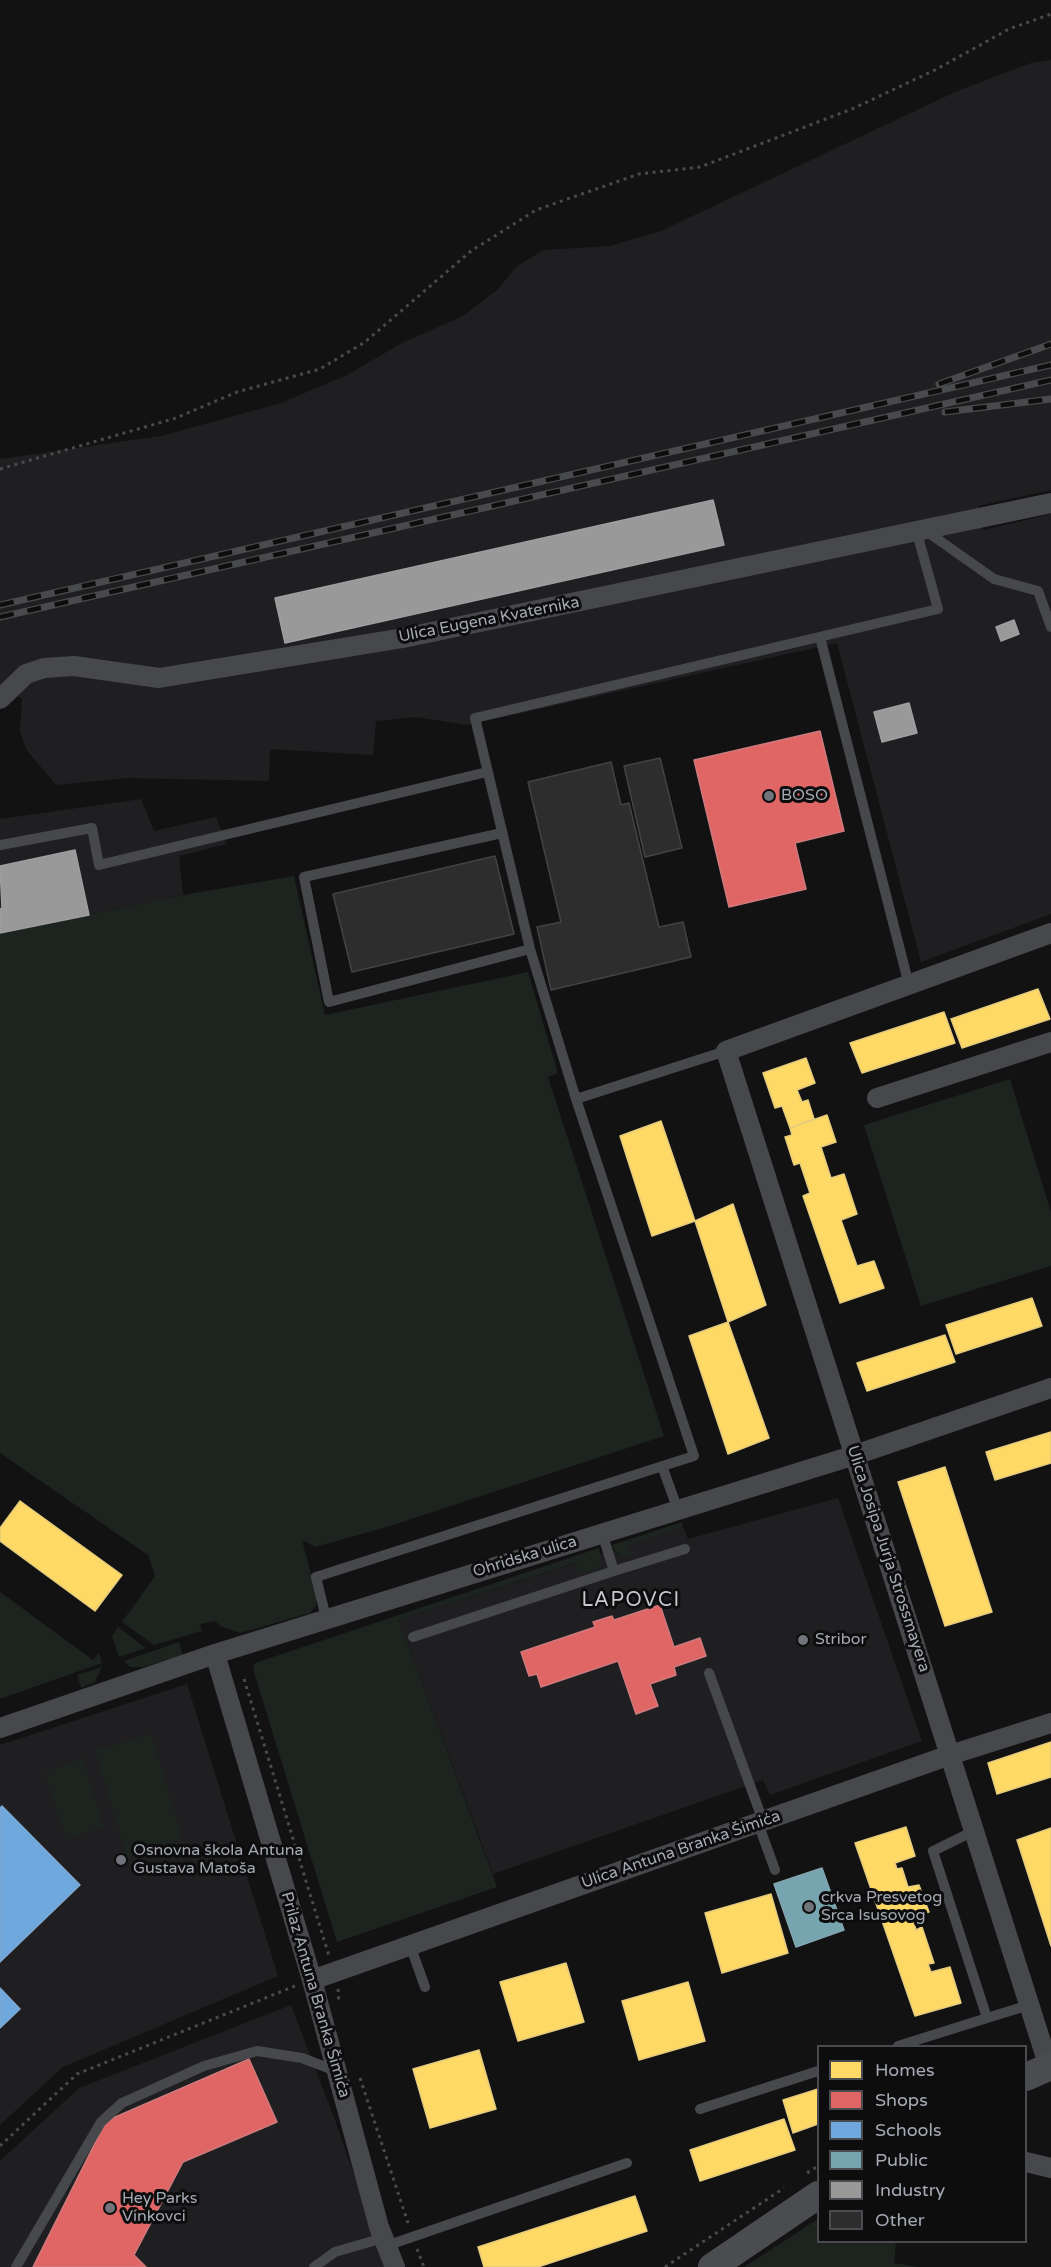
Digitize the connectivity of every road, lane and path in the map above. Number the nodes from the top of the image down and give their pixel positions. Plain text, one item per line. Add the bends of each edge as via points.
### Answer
1 (1051, 14) edge
2 (0, 469) edge
3 (1051, 503) edge
4 (922, 532) junction
5 (1051, 627) edge
6 (820, 637) junction
7 (0, 699) edge
8 (487, 772) junction
9 (502, 833) junction
10 (0, 844) edge
11 (1051, 933) edge
12 (530, 950) junction
13 (909, 985) junction
14 (1051, 1042) edge
15 (726, 1051) junction
16 (877, 1098) dead end
17 (576, 1099) junction
18 (1051, 1388) edge
19 (855, 1455) junction
20 (662, 1467) junction
21 (678, 1510) junction
22 (602, 1533) junction
23 (685, 1549) dead end
24 (614, 1571) junction
25 (326, 1618) junction
26 (413, 1637) dead end
27 (215, 1654) junction
28 (710, 1673) dead end
29 (1051, 1723) edge
30 (0, 1728) edge
31 (950, 1755) junction
32 (760, 1822) junction
33 (974, 1831) junction
34 (775, 1870) dead end
35 (410, 1945) junction
36 (312, 1980) junction
37 (424, 1987) dead end
38 (1029, 2005) junction
39 (987, 2018) junction
40 (901, 2045) edge
41 (1042, 2070) edge
42 (336, 2071) junction
43 (817, 2073) edge
44 (700, 2109) dead end
45 (0, 2146) edge
46 (1027, 2162) edge
47 (627, 2163) dead end
48 (1051, 2168) edge
49 (817, 2170) edge
50 (791, 2184) dead end
51 (809, 2186) edge
52 (385, 2242) junction
53 (16, 2267) edge
54 (314, 2267) edge
55 (395, 2267) edge
56 (666, 2267) edge
57 (712, 2267) edge

1 - 2 path via 1009,29 852,109 700,167 639,174 536,210 471,251 365,342 320,369 237,392 176,418
3 - 4 street, Ulica Eugena Kvaternika
4 - 5 lane via 994,579 1038,591
4 - 6 lane via 938,609
4 - 7 street, Ulica Eugena Kvaternika via 403,638 159,678 74,666 44,668 26,674
6 - 8 lane via 475,718
6 - 13 lane
8 - 9 lane
8 - 10 lane via 99,864 92,828
9 - 12 lane
9 - 12 lane via 304,877 329,1002
11 - 13 street
12 - 17 lane
13 - 15 street
14 - 16 street
15 - 17 lane
15 - 19 street, Ulica Josipa Jurja Strossmayera
17 - 20 lane via 694,1456
18 - 19 street, Ohridska ulica
19 - 21 street, Ohridska ulica
19 - 31 street, Ulica Josipa Jurja Strossmayera
20 - 21 lane
20 - 25 lane via 316,1577
21 - 22 street, Ohridska ulica
22 - 24 lane
22 - 25 street, Ohridska ulica
23 - 24 lane
24 - 26 lane
25 - 27 street, Ohridska ulica
27 - 30 street, Ohridska ulica
27 - 36 street, Prilaz Antuna Branka Šimića
28 - 32 lane
29 - 31 street, Ulica Antuna Branka Šimića
31 - 32 street, Ulica Antuna Branka Šimića
31 - 33 street, Ulica Josipa Jurja Strossmayera
32 - 34 lane
32 - 35 street, Ulica Antuna Branka Šimića
33 - 38 street, Ulica Josipa Jurja Strossmayera
33 - 39 lane via 933,1851
35 - 36 street, Ulica Antuna Branka Šimića
35 - 37 lane
36 - 42 street, Prilaz Antuna Branka Šimića
36 - 45 path via 76,2074
38 - 39 lane
38 - 41 street, Ulica Josipa Jurja Strossmayera
39 - 40 lane
42 - 52 street, Prilaz Antuna Branka Šimića
42 - 53 lane via 302,2058 257,2051 204,2066 122,2103 101,2122
43 - 44 lane
46 - 48 street
47 - 52 lane
49 - 51 path
50 - 56 path
51 - 57 main road
52 - 54 lane via 335,2252
52 - 55 street, Prilaz Antuna Branka Šimića

